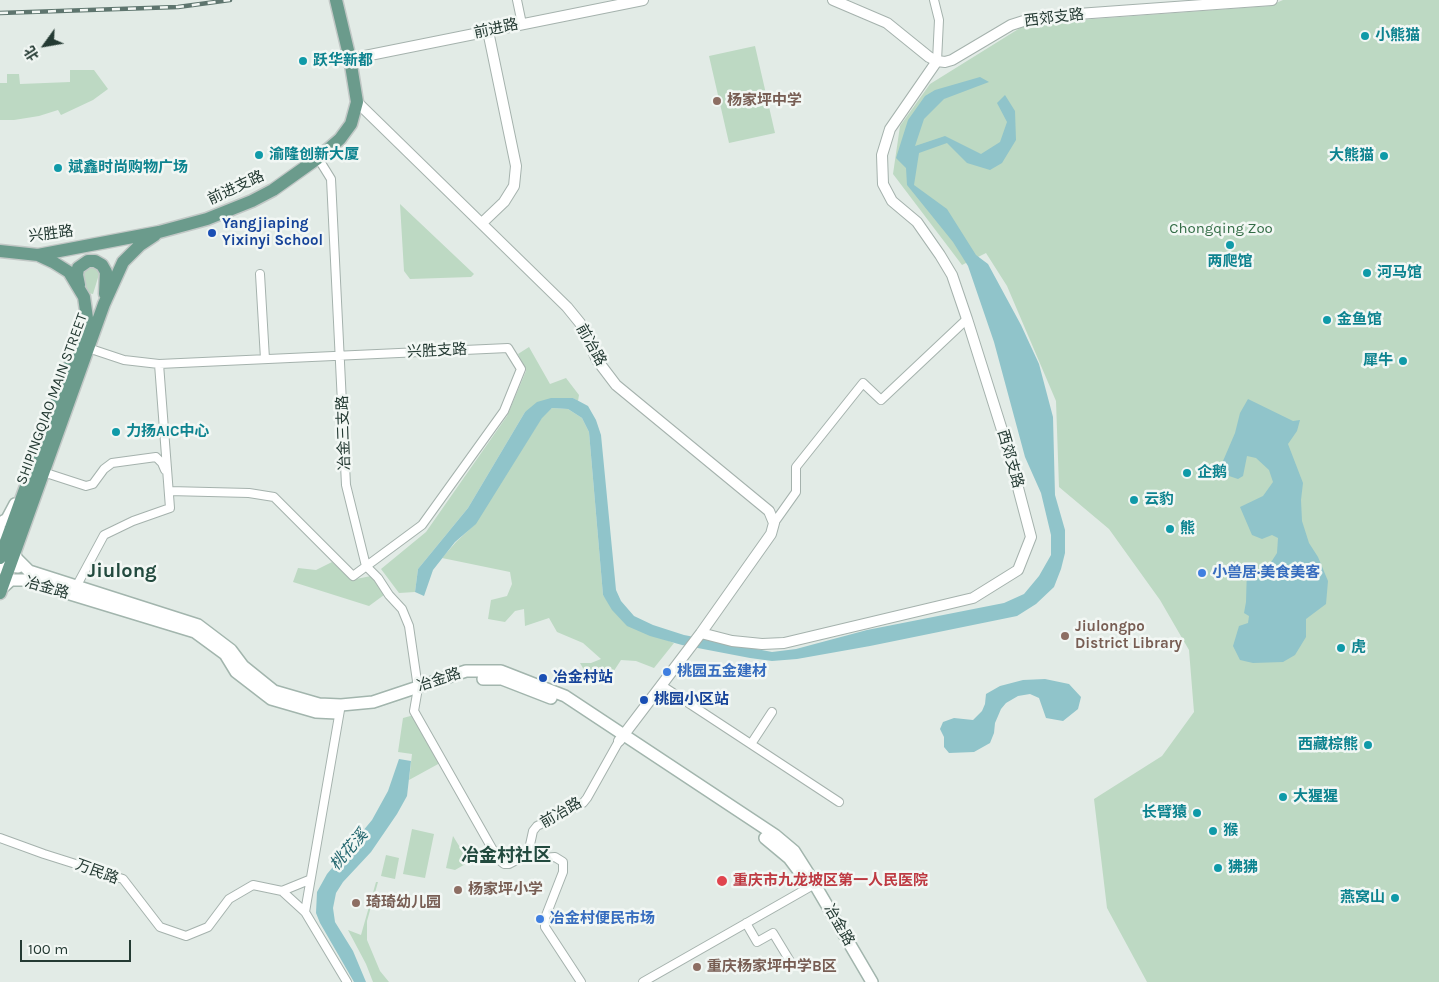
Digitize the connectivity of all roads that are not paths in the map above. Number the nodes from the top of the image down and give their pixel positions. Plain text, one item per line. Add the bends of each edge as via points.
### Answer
1 (336, 0) edge
2 (344, 0) edge
3 (518, 0) edge
4 (643, 0) edge
5 (833, 0) edge
6 (934, 0) edge
7 (1272, 0) edge
8 (522, 24) junction
9 (488, 31) junction
10 (350, 59) junction
11 (937, 61) junction
12 (357, 102) junction
13 (318, 158) junction
14 (482, 223) junction
15 (159, 232) junction
16 (106, 242) joint
17 (0, 251) edge
18 (38, 256) junction
19 (260, 274) dead end
20 (80, 289) junction
21 (104, 304) junction
22 (967, 319) junction
23 (88, 348) junction
24 (341, 355) junction
25 (265, 359) junction
26 (159, 364) junction
27 (43, 472) junction
28 (168, 477) junction
29 (28, 484) junction
30 (169, 492) junction
31 (0, 523) edge
32 (774, 523) junction
33 (4, 549) edge
34 (366, 566) junction
35 (26, 576) junction
36 (76, 587) junction
37 (1, 591) edge
38 (701, 633) junction
39 (661, 685) junction
40 (417, 692) junction
41 (340, 709) junction
42 (772, 712) dead end
43 (622, 738) junction
44 (751, 744) junction
45 (839, 802) dead end
46 (0, 838) edge
47 (528, 854) junction
48 (309, 880) junction
49 (812, 886) junction
50 (282, 890) junction
51 (305, 912) junction
52 (746, 923) junction
53 (790, 961) dead end
54 (347, 982) edge
55 (581, 982) edge
56 (643, 982) edge
57 (864, 982) edge
58 (872, 982) edge

1 - 10 main road, 前进支路
2 - 10 main road via 352,44
3 - 8 street
4 - 8 street, 前进路
5 - 11 street via 887,23
6 - 11 street via 939,20
7 - 11 street, 西郊支路 via 1036,17 998,32 952,60
8 - 9 street, 前进路
9 - 10 street, 前进路
9 - 14 street via 516,166 514,186 504,202
10 - 12 main road, 前进支路
11 - 22 street, 西郊支路 via 890,129 882,155 882,184 892,201 917,222 940,255 952,275
12 - 13 main road, 前进支路 via 351,124 340,139
12 - 14 street, 前冶路
13 - 15 main road, 前进支路 via 252,201 206,219
13 - 24 street, 冶金三支路 via 332,179
14 - 32 street, 前冶路 via 567,307 580,323 597,360 616,385 769,511
15 - 16 main road, 前进支路
15 - 21 main road, SHIPINGQIAO MAIN STREET via 123,262
16 - 18 main road, 兴胜路
17 - 18 main road, 兴胜路
18 - 20 main road, SHIPINGQIAO MAIN STREET via 69,272
19 - 25 street
20 - 21 main road via 78,268 88,261 99,262 106,277
20 - 29 main road, SHIPINGQIAO MAIN STREET via 87,312 86,325
21 - 23 main road, SHIPINGQIAO MAIN STREET
22 - 32 street via 881,400 863,383 796,467 796,492
22 - 38 street, 西郊支路 via 1007,446 1030,537 1018,570 973,598 784,644 732,641
23 - 26 street, 兴胜支路 via 124,360
23 - 27 main road, SHIPINGQIAO MAIN STREET
24 - 25 street, 兴胜支路
24 - 34 street, 冶金三支路 via 346,485
24 - 34 street, 兴胜支路 via 508,348 521,369 504,411 422,525
25 - 26 street, 兴胜支路
26 - 28 street
27 - 28 street via 86,486 93,484 110,464 153,456 160,460
27 - 33 main road, SHIPINGQIAO MAIN STREET via 25,523
28 - 30 street
29 - 31 main road via 10,516
29 - 33 main road, SHIPINGQIAO MAIN STREET
30 - 34 street via 249,493 274,497 353,576
30 - 36 street via 170,508 104,535
32 - 38 street, 前冶路 via 770,534
33 - 35 main road
33 - 37 main road, SHIPINGQIAO MAIN STREET
34 - 40 street, 冶金三支路 via 402,609 408,626
35 - 36 main road, 冶金路
35 - 37 main road, 冶金路 via 11,580
35 - 41 main road, 冶金路 via 196,632 225,654 236,672 271,699 316,712
36 - 41 main road, 冶金路 via 198,625 231,650 243,666 274,691
38 - 39 street, 前冶路
39 - 43 street, 前冶路
39 - 44 street
40 - 41 main road, 冶金路
40 - 43 main road, 冶金路 via 466,671 501,672 565,696
40 - 47 street via 414,711 498,859 509,864
41 - 48 street
42 - 44 street
43 - 47 street, 前冶路 via 583,803 532,831
43 - 49 main road, 冶金路 via 775,835 794,851
44 - 45 street
46 - 50 street, 万民路 via 123,879 160,928 186,936 208,927 229,899 254,885
47 - 55 street via 555,857 563,862 563,872 545,918 546,927
48 - 50 street
48 - 51 street
49 - 52 street
49 - 57 main road, 冶金路
49 - 58 main road, 冶金路
50 - 51 street
51 - 54 street
52 - 53 street via 757,942 773,933
52 - 56 street

